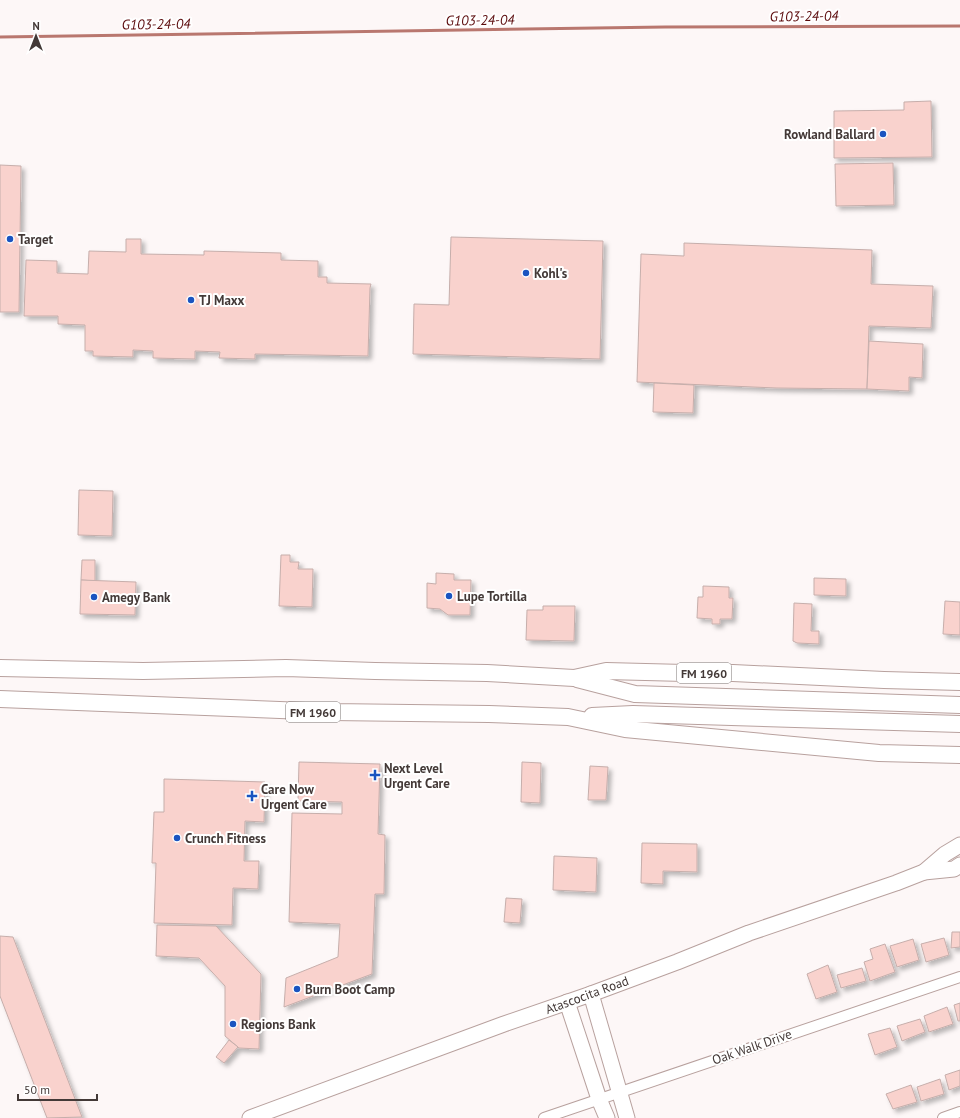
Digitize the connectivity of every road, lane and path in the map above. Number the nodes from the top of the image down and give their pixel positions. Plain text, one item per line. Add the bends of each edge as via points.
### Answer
1 (0, 668) edge
2 (574, 678) junction
3 (960, 682) edge
4 (0, 699) edge
5 (960, 705) edge
6 (568, 717) junction
7 (960, 724) edge
8 (957, 757) edge
9 (960, 845) edge
10 (960, 865) edge
11 (924, 872) junction
12 (960, 977) edge
13 (591, 994) junction
14 (567, 1002) junction
15 (619, 1093) junction
16 (599, 1099) junction
17 (960, 1112) edge
18 (250, 1118) edge
19 (544, 1118) edge
20 (607, 1118) edge
21 (627, 1118) edge
22 (943, 1118) edge

1 - 2 main road, FM 1960 / FM 1960 via 143,671 286,668
2 - 3 main road, FM 1960 / FM 1960 via 606,671
2 - 5 main road via 635,694
4 - 6 main road, FM 1960 / FM 1960 via 331,712
6 - 7 main road via 633,714
6 - 8 main road, FM 1960 / FM 1960 via 633,730 879,753
9 - 11 main road, Atascocita Road
10 - 11 main road, Atascocita Road via 954,869
11 - 13 main road, Atascocita Road via 896,884 749,933
12 - 15 street, Oak Walk Drive
13 - 14 main road, Atascocita Road
13 - 15 main road
14 - 16 main road
14 - 18 main road, Atascocita Road
15 - 16 street, Oak Walk Drive
15 - 21 main road
16 - 19 street, Oak Walk Drive
16 - 20 main road
17 - 22 street

